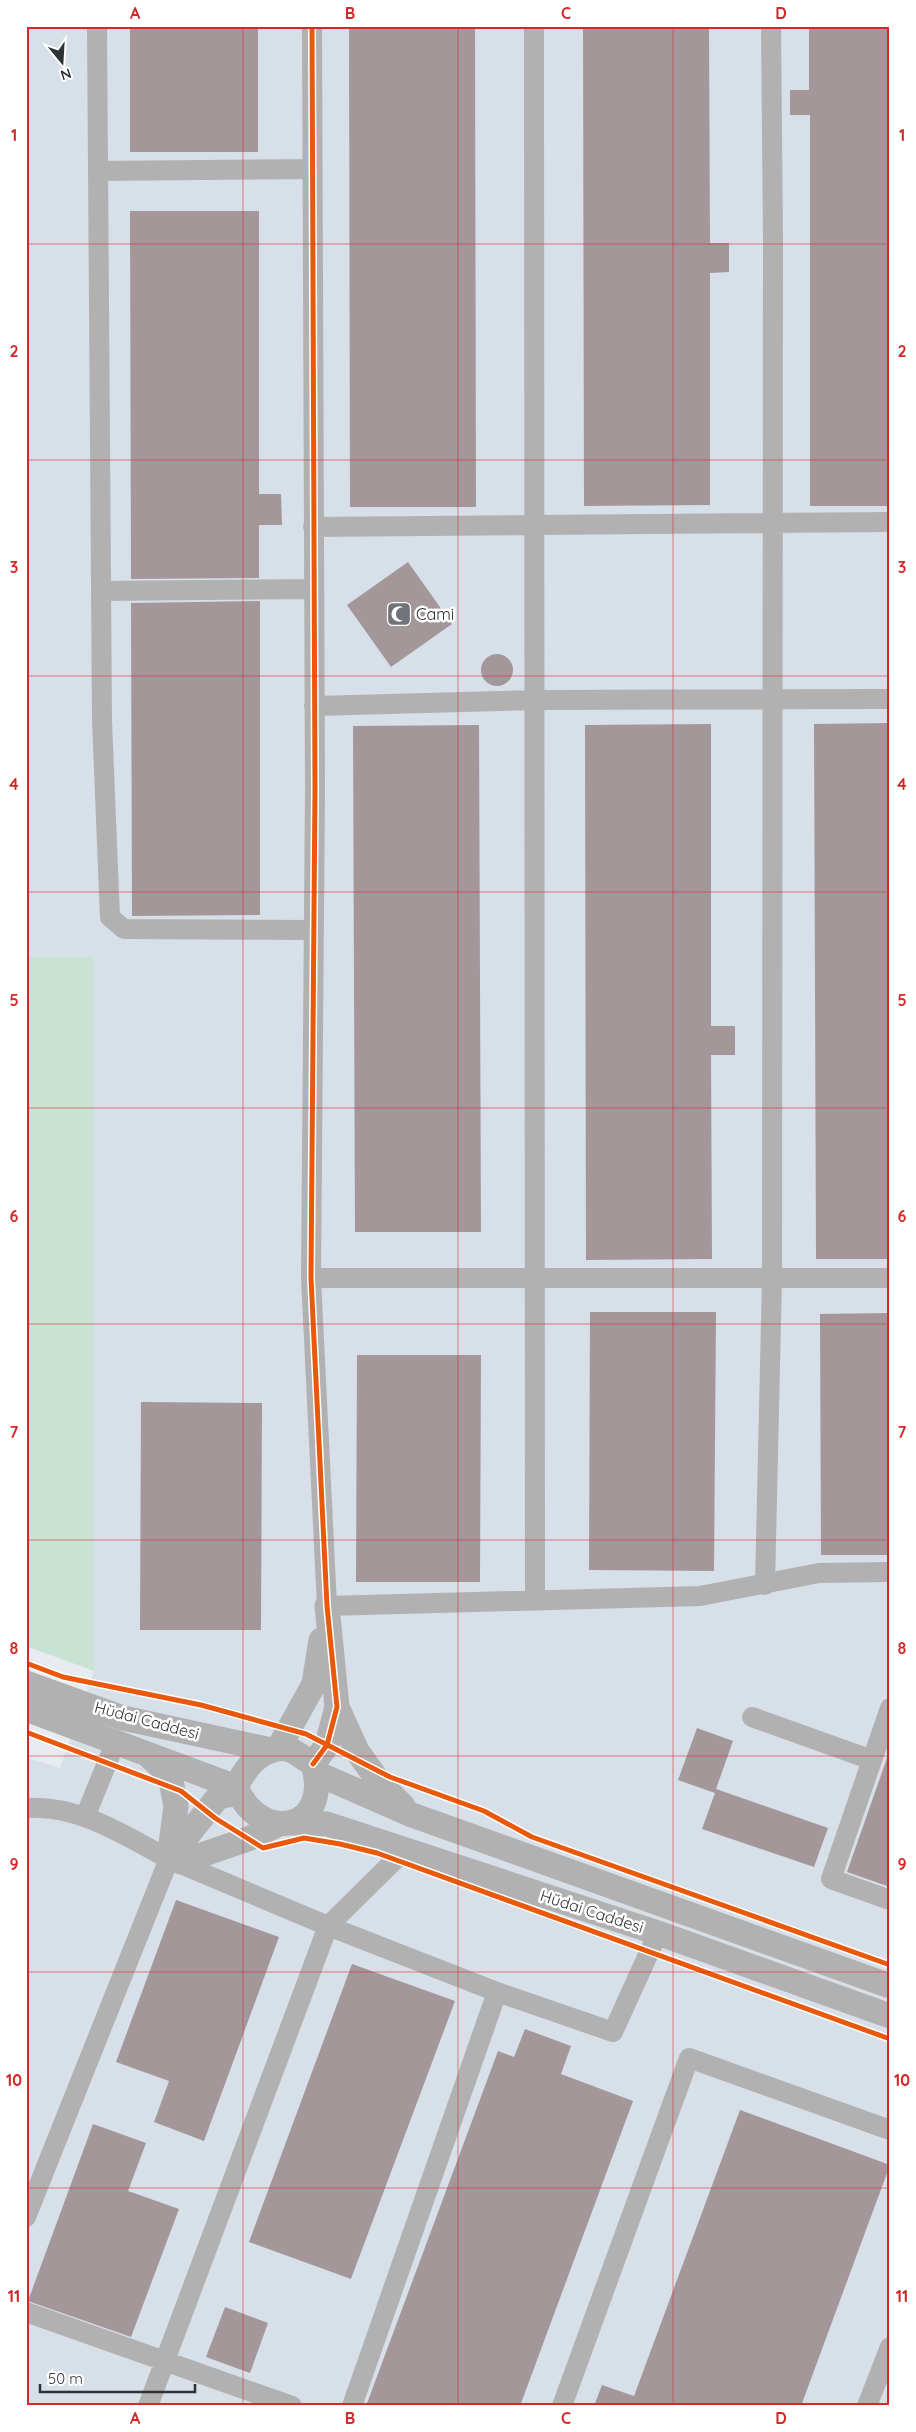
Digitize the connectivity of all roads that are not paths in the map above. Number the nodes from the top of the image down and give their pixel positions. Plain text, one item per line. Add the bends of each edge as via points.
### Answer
1 (97, 26) edge
2 (312, 26) edge
3 (534, 26) edge
4 (771, 26) edge
5 (312, 170) junction
6 (98, 171) junction
7 (772, 522) junction
8 (890, 522) edge
9 (534, 524) junction
10 (313, 527) junction
11 (313, 590) junction
12 (101, 591) junction
13 (772, 699) junction
14 (890, 699) edge
15 (534, 700) junction
16 (314, 706) junction
17 (314, 930) junction
18 (311, 1278) junction
19 (535, 1278) junction
20 (772, 1278) junction
21 (890, 1278) edge
22 (890, 1572) edge
23 (765, 1585) junction
24 (535, 1600) junction
25 (327, 1606) junction
26 (26, 1683) edge
27 (337, 1707) junction
28 (890, 1708) edge
29 (26, 1709) edge
30 (752, 1717) dead end
31 (116, 1741) junction
32 (275, 1749) junction
33 (144, 1752) junction
34 (872, 1760) junction
35 (315, 1768) junction
36 (237, 1790) junction
37 (26, 1808) edge
38 (412, 1815) junction
39 (85, 1817) junction
40 (284, 1823) junction
41 (405, 1850) junction
42 (175, 1860) junction
43 (890, 1900) edge
44 (328, 1926) junction
45 (658, 1934) junction
46 (890, 1986) edge
47 (497, 1992) junction
48 (890, 2016) edge
49 (890, 2130) edge
50 (26, 2217) edge
51 (26, 2312) edge
52 (890, 2347) edge
53 (164, 2361) junction
54 (148, 2406) edge
55 (292, 2406) edge
56 (352, 2406) edge
57 (562, 2406) edge
58 (867, 2406) edge

1 - 6 street
2 - 5 street
3 - 9 street
4 - 7 street
5 - 6 street
5 - 10 street
6 - 12 street
7 - 8 street
7 - 9 street
7 - 13 street
9 - 10 street
9 - 15 street
10 - 11 street
11 - 12 street
11 - 16 street
12 - 17 street via 102,721 110,917 124,929
13 - 14 street
13 - 15 street
13 - 20 street
15 - 16 street
15 - 19 street
16 - 17 street
17 - 18 street
18 - 19 street
18 - 25 street
19 - 20 street
19 - 24 street
20 - 21 street
20 - 23 street
22 - 23 street via 819,1573
23 - 24 street via 700,1596
24 - 25 street
25 - 27 street
25 - 32 street via 314,1684
26 - 32 street, Hüdai Caddesi via 123,1718
27 - 35 street via 328,1744
27 - 38 street via 357,1751 379,1782
28 - 34 street
29 - 31 street, Hüdai Caddesi
30 - 34 street
31 - 33 street, Hüdai Caddesi
31 - 39 street
32 - 35 street via 293,1750
32 - 36 street via 260,1755 250,1764
33 - 36 street, Hüdai Caddesi
33 - 42 street via 170,1776 176,1806
34 - 43 street via 831,1879
35 - 38 street, Hüdai Caddesi
35 - 40 street via 318,1788 314,1803 300,1819
36 - 40 street via 249,1811 268,1822
36 - 42 street via 218,1797
37 - 39 street via 43,1807
38 - 46 street, Hüdai Caddesi
39 - 42 street
40 - 41 street, Hüdai Caddesi via 327,1824
40 - 42 street via 248,1839
41 - 44 street
41 - 45 street, Hüdai Caddesi
42 - 44 street
42 - 50 street
44 - 47 street
44 - 53 street
45 - 47 street via 613,2032
45 - 48 street, Hüdai Caddesi
47 - 56 street
49 - 57 street via 689,2058
51 - 53 street
52 - 58 street
53 - 54 street
53 - 55 street

